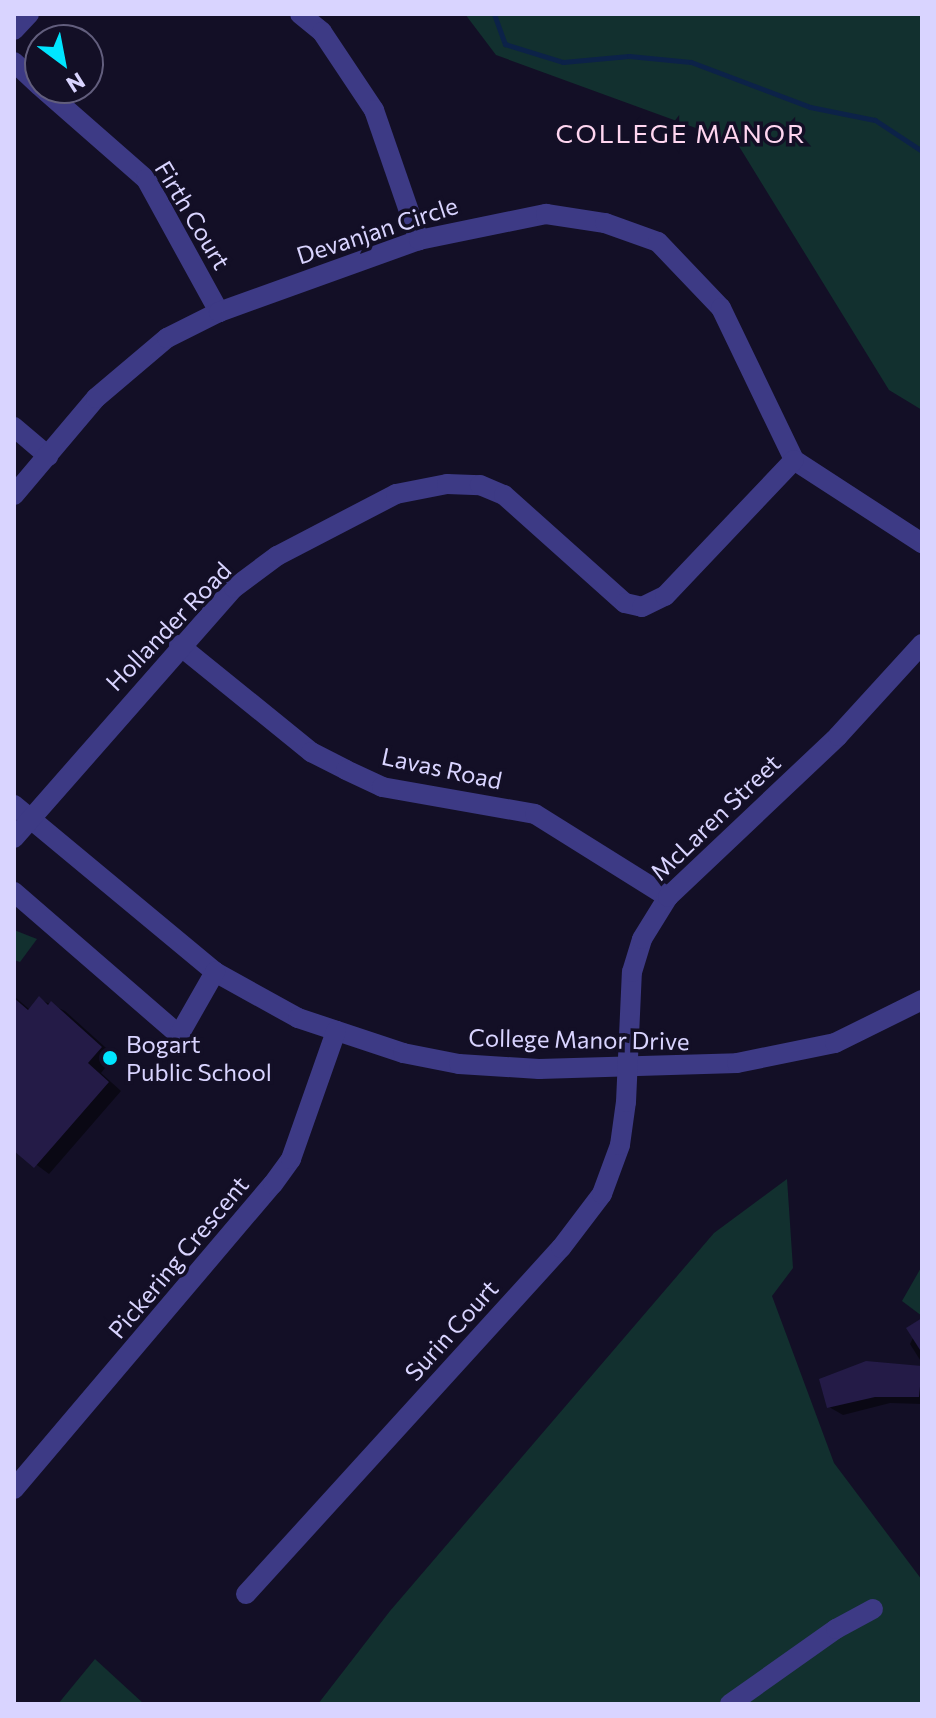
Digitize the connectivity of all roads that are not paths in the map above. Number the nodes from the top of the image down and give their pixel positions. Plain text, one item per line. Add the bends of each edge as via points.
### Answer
1 (29, 14) edge
2 (300, 14) edge
3 (14, 30) edge
4 (60, 104) edge
5 (419, 240) junction
6 (219, 312) junction
7 (14, 427) edge
8 (48, 456) junction
9 (794, 460) junction
10 (14, 495) edge
11 (922, 543) edge
12 (922, 644) edge
13 (179, 645) junction
14 (14, 805) edge
15 (29, 820) junction
16 (14, 838) edge
17 (14, 892) edge
18 (668, 897) junction
19 (215, 972) junction
20 (922, 1000) edge
21 (336, 1031) junction
22 (631, 1068) junction
23 (14, 1489) edge
24 (246, 1594) dead end
25 (873, 1609) dead end
26 (730, 1704) edge

1 - 3 street
2 - 5 street via 322,32 374,110
4 - 6 street, Firth Court via 146,179
5 - 6 street, Devanjan Circle
5 - 9 street, Devanjan Circle via 546,214 605,223 658,242 721,308
6 - 8 street, Devanjan Circle via 136,360
7 - 8 street
8 - 10 street, Devanjan Circle
9 - 11 street
9 - 13 street, Hollander Road via 665,596 642,607 625,603 504,495 480,485 447,484 396,494 277,556 234,588
12 - 18 street, McLaren Street via 838,736
13 - 15 street, Hollander Road
13 - 18 street, Lavas Road via 311,752 382,787 535,814
14 - 15 street, College Manor Drive
15 - 16 street, Hollander Road
15 - 19 street, College Manor Drive
17 - 19 street via 179,1035
18 - 22 street, McLaren Street via 642,939 632,972
19 - 21 street, College Manor Drive via 298,1018
20 - 22 street, College Manor Drive via 835,1043 737,1063
21 - 22 street, College Manor Drive via 459,1064
21 - 23 street, Pickering Crescent via 291,1159
22 - 24 street, Surin Court via 620,1145 587,1218
25 - 26 street

